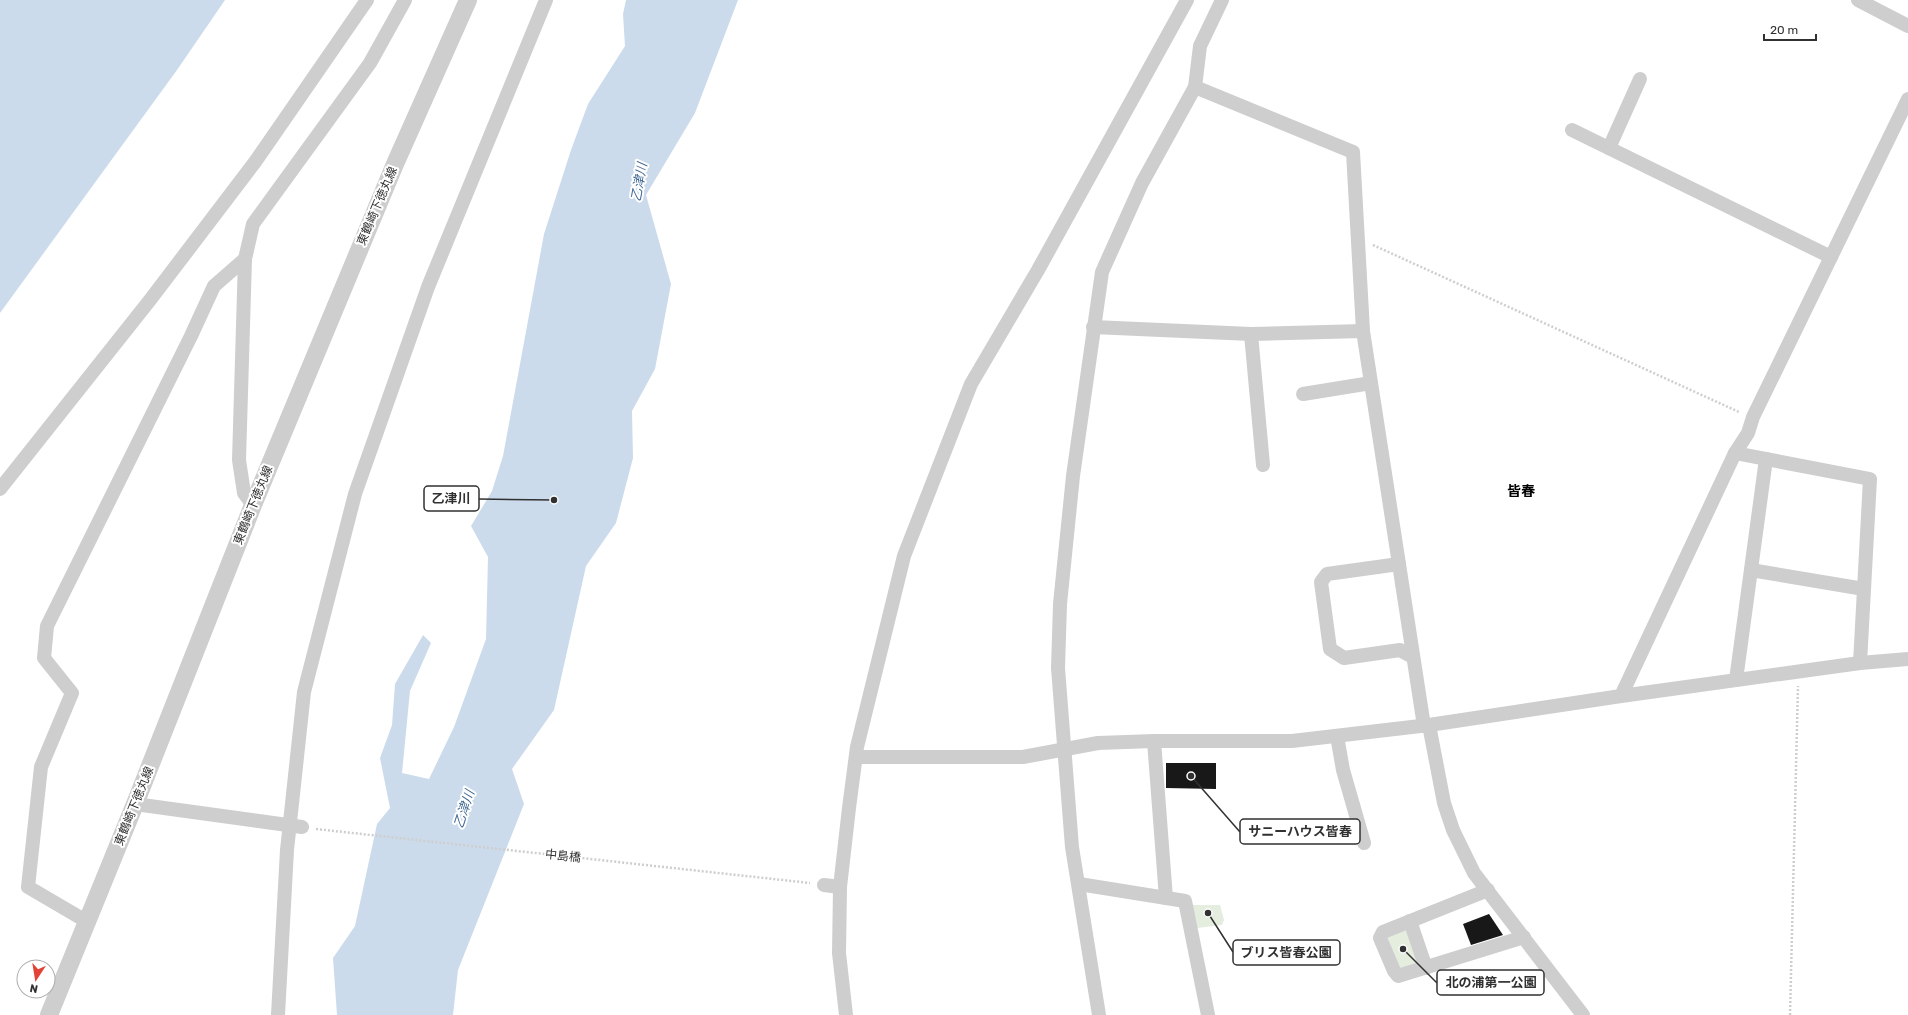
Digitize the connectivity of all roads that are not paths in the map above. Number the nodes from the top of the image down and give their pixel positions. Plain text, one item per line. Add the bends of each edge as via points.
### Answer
1 (367, 0) edge
2 (405, 0) edge
3 (468, 0) edge
4 (546, 0) edge
5 (1186, 0) edge
6 (1222, 0) edge
7 (1858, 0) edge
8 (1908, 26) edge
9 (1640, 79) dead end
10 (1195, 87) junction
11 (1908, 99) edge
12 (1572, 130) dead end
13 (1609, 148) junction
14 (1831, 257) junction
15 (245, 259) junction
16 (1093, 327) junction
17 (1363, 331) junction
18 (1251, 334) junction
19 (1371, 384) junction
20 (1303, 394) dead end
21 (1735, 453) junction
22 (1766, 459) junction
23 (1263, 465) dead end
24 (0, 490) edge
25 (253, 505) junction
26 (1399, 564) junction
27 (1751, 570) junction
28 (1864, 589) junction
29 (1413, 657) junction
30 (1908, 658) edge
31 (1860, 663) junction
32 (1736, 680) junction
33 (1621, 696) junction
34 (1426, 726) junction
35 (1337, 736) junction
36 (1154, 740) junction
37 (1063, 749) junction
38 (856, 757) junction
39 (135, 804) junction
40 (296, 827) junction
41 (1364, 843) dead end
42 (1079, 884) junction
43 (824, 885) road end
44 (840, 887) junction
45 (1488, 890) junction
46 (1166, 898) junction
47 (86, 920) junction
48 (1410, 921) junction
49 (1524, 937) junction
50 (1426, 968) junction
51 (49, 1015) edge
52 (278, 1015) edge
53 (846, 1015) edge
54 (1099, 1015) edge
55 (1208, 1015) edge
56 (1584, 1015) edge

1 - 24 street via 255,162
2 - 15 street via 370,63 253,224
3 - 25 street, 東鶴崎下徳丸線 via 395,164
4 - 40 street via 428,287 355,494 304,692
5 - 38 street via 1042,263 971,384 904,556
6 - 10 street via 1200,46
7 - 8 street
9 - 13 street
10 - 16 street via 1142,183 1102,272
10 - 17 street via 1353,152
11 - 14 street
12 - 13 street
13 - 14 street
14 - 21 street via 1752,417 1748,433
15 - 25 street via 239,460 244,493
15 - 47 street via 214,286 47,626 44,658 72,693 41,767 28,887
16 - 18 street
16 - 37 street via 1073,476 1060,604 1058,668
17 - 18 street
17 - 19 street
18 - 23 street
19 - 20 street
19 - 26 street
21 - 22 street
21 - 33 street
22 - 27 street
22 - 28 street via 1870,479
25 - 39 street, 東鶴崎下徳丸線
26 - 29 street
26 - 29 street via 1327,574 1321,582 1330,649 1344,658 1400,650
27 - 28 street
27 - 32 street
28 - 31 street
29 - 34 street
30 - 31 street
31 - 32 street
32 - 33 street
33 - 34 street
34 - 35 street
34 - 45 street via 1453,830 1474,873
35 - 36 street via 1292,741
35 - 41 street via 1343,770
36 - 37 street via 1098,743
36 - 46 street
37 - 38 street via 1022,757
37 - 42 street via 1072,847
38 - 44 street
39 - 40 street
39 - 47 street, 東鶴崎下徳丸線
40 - 52 street
42 - 46 street
42 - 54 street
43 - 44 street
44 - 53 street via 839,953
45 - 48 street
45 - 49 street
46 - 55 street via 1185,901
47 - 51 street, 東鶴崎下徳丸線
48 - 50 street
48 - 50 street via 1383,932 1380,938 1398,976
49 - 50 street
49 - 56 street

